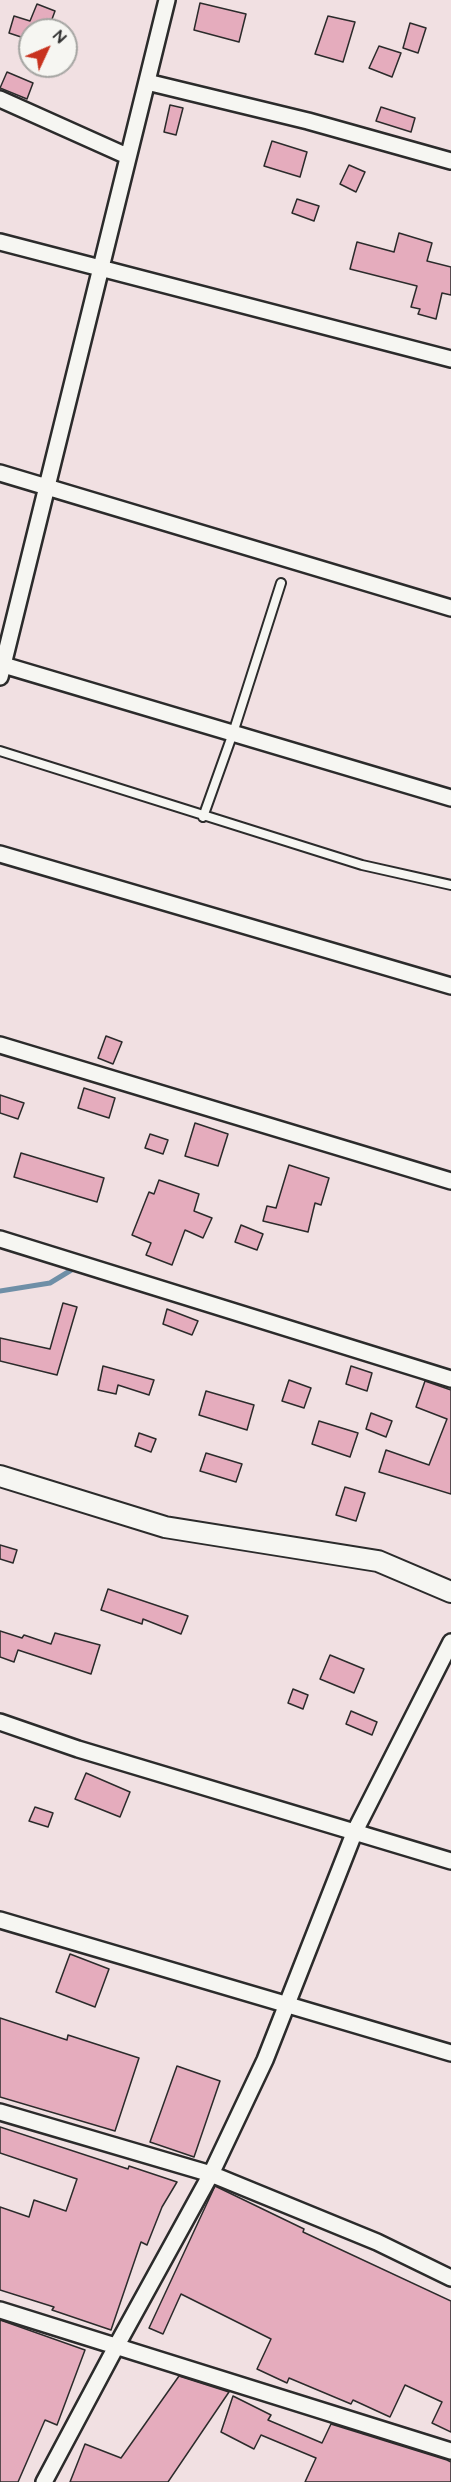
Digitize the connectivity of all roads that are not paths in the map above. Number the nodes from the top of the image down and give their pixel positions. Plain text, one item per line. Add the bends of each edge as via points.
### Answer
1 (167, 0) edge
2 (147, 82) junction
3 (0, 99) edge
4 (127, 156) junction
5 (451, 161) edge
6 (0, 242) edge
7 (101, 268) junction
8 (451, 359) edge
9 (0, 473) edge
10 (47, 487) junction
11 (281, 583) dead end
12 (451, 608) edge
13 (1, 669) edge
14 (233, 733) junction
15 (0, 751) edge
16 (451, 798) edge
17 (203, 817) junction
18 (0, 854) edge
19 (451, 885) edge
20 (451, 986) edge
21 (0, 1045) edge
22 (451, 1181) edge
23 (0, 1239) edge
24 (451, 1379) edge
25 (0, 1476) edge
26 (451, 1592) edge
27 (451, 1642) edge
28 (0, 1722) edge
29 (355, 1831) junction
30 (451, 1861) edge
31 (0, 1920) edge
32 (287, 2005) junction
33 (451, 2054) edge
34 (0, 2112) edge
35 (211, 2174) junction
36 (451, 2278) edge
37 (0, 2310) edge
38 (117, 2344) junction
39 (451, 2451) edge
40 (44, 2482) edge

1 - 2 street
2 - 4 street
2 - 5 street
3 - 4 street
4 - 7 street
6 - 7 street
7 - 8 street
7 - 10 street
9 - 10 street
10 - 12 street
10 - 13 street
11 - 14 lane
13 - 14 street
14 - 16 street
14 - 17 lane
15 - 17 lane
17 - 19 lane via 362,865
18 - 20 street
21 - 22 street
23 - 24 street
25 - 26 street via 165,1527 378,1561
27 - 29 street
28 - 29 street
29 - 30 street
29 - 32 street
31 - 32 street
32 - 33 street
32 - 35 street
34 - 35 street
35 - 36 street via 377,2242
35 - 38 street
37 - 38 street
38 - 39 street
38 - 40 street

